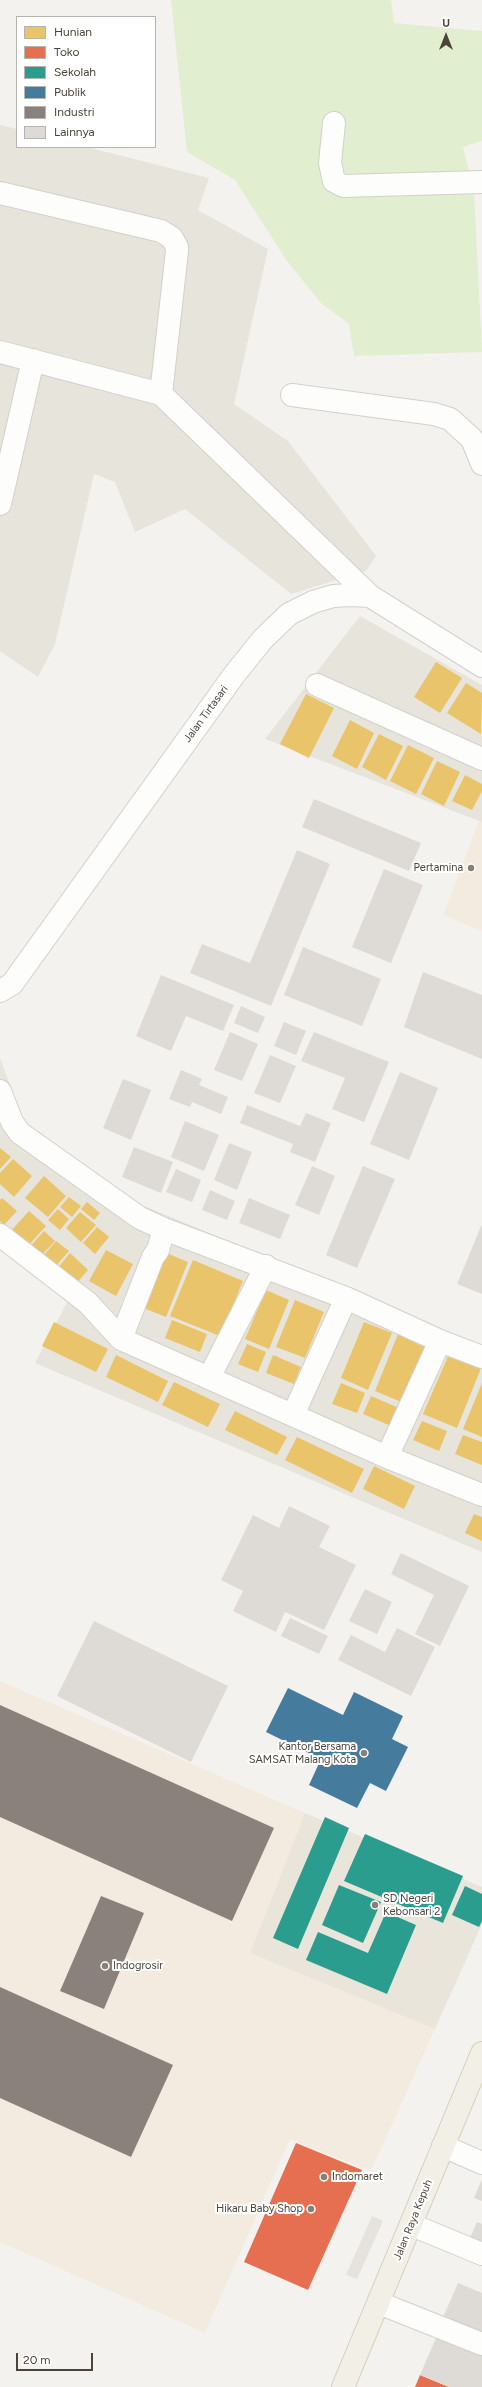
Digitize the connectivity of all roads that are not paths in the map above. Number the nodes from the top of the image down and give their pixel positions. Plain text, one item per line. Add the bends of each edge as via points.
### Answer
1 (334, 123) dead end
2 (482, 182) edge
3 (0, 193) edge
4 (0, 352) edge
5 (33, 360) junction
6 (161, 394) junction
7 (292, 395) dead end
8 (482, 464) edge
9 (0, 504) edge
10 (370, 596) junction
11 (482, 666) edge
12 (316, 685) dead end
13 (482, 759) edge
14 (0, 991) edge
15 (0, 1091) edge
16 (164, 1229) junction
17 (0, 1235) edge
18 (266, 1266) junction
19 (346, 1298) junction
20 (121, 1339) junction
21 (440, 1341) junction
22 (482, 1357) edge
23 (209, 1378) junction
24 (292, 1416) junction
25 (387, 1457) junction
26 (482, 1495) edge
27 (482, 2053) edge
28 (443, 2146) junction
29 (482, 2163) edge
30 (412, 2225) junction
31 (482, 2254) edge
32 (379, 2303) junction
33 (482, 2344) edge
34 (343, 2387) edge

1 - 2 street via 330,163 334,181 349,187
3 - 6 street via 161,231 175,242 176,269
4 - 5 street
5 - 6 street
5 - 9 street
6 - 10 street
7 - 8 street via 434,414 450,419 472,439
10 - 11 street, Jalan Tirtasari
10 - 14 street, Jalan Tirtasari via 351,595 313,602 289,614 263,639 234,675 12,984
12 - 13 street
15 - 16 street via 12,1122 20,1133 140,1218
16 - 18 street
16 - 20 street via 158,1250
17 - 20 street via 88,1303
18 - 19 street
18 - 23 street
19 - 21 street
19 - 24 street
20 - 23 street
21 - 22 street
21 - 25 street
23 - 24 street
24 - 25 street
25 - 26 street
27 - 28 main road, Jalan Raya Kepuh
28 - 29 street
28 - 30 main road, Jalan Raya Kepuh
30 - 31 street
30 - 32 main road, Jalan Raya Kepuh
32 - 33 street
32 - 34 main road, Jalan Raya Kepuh

